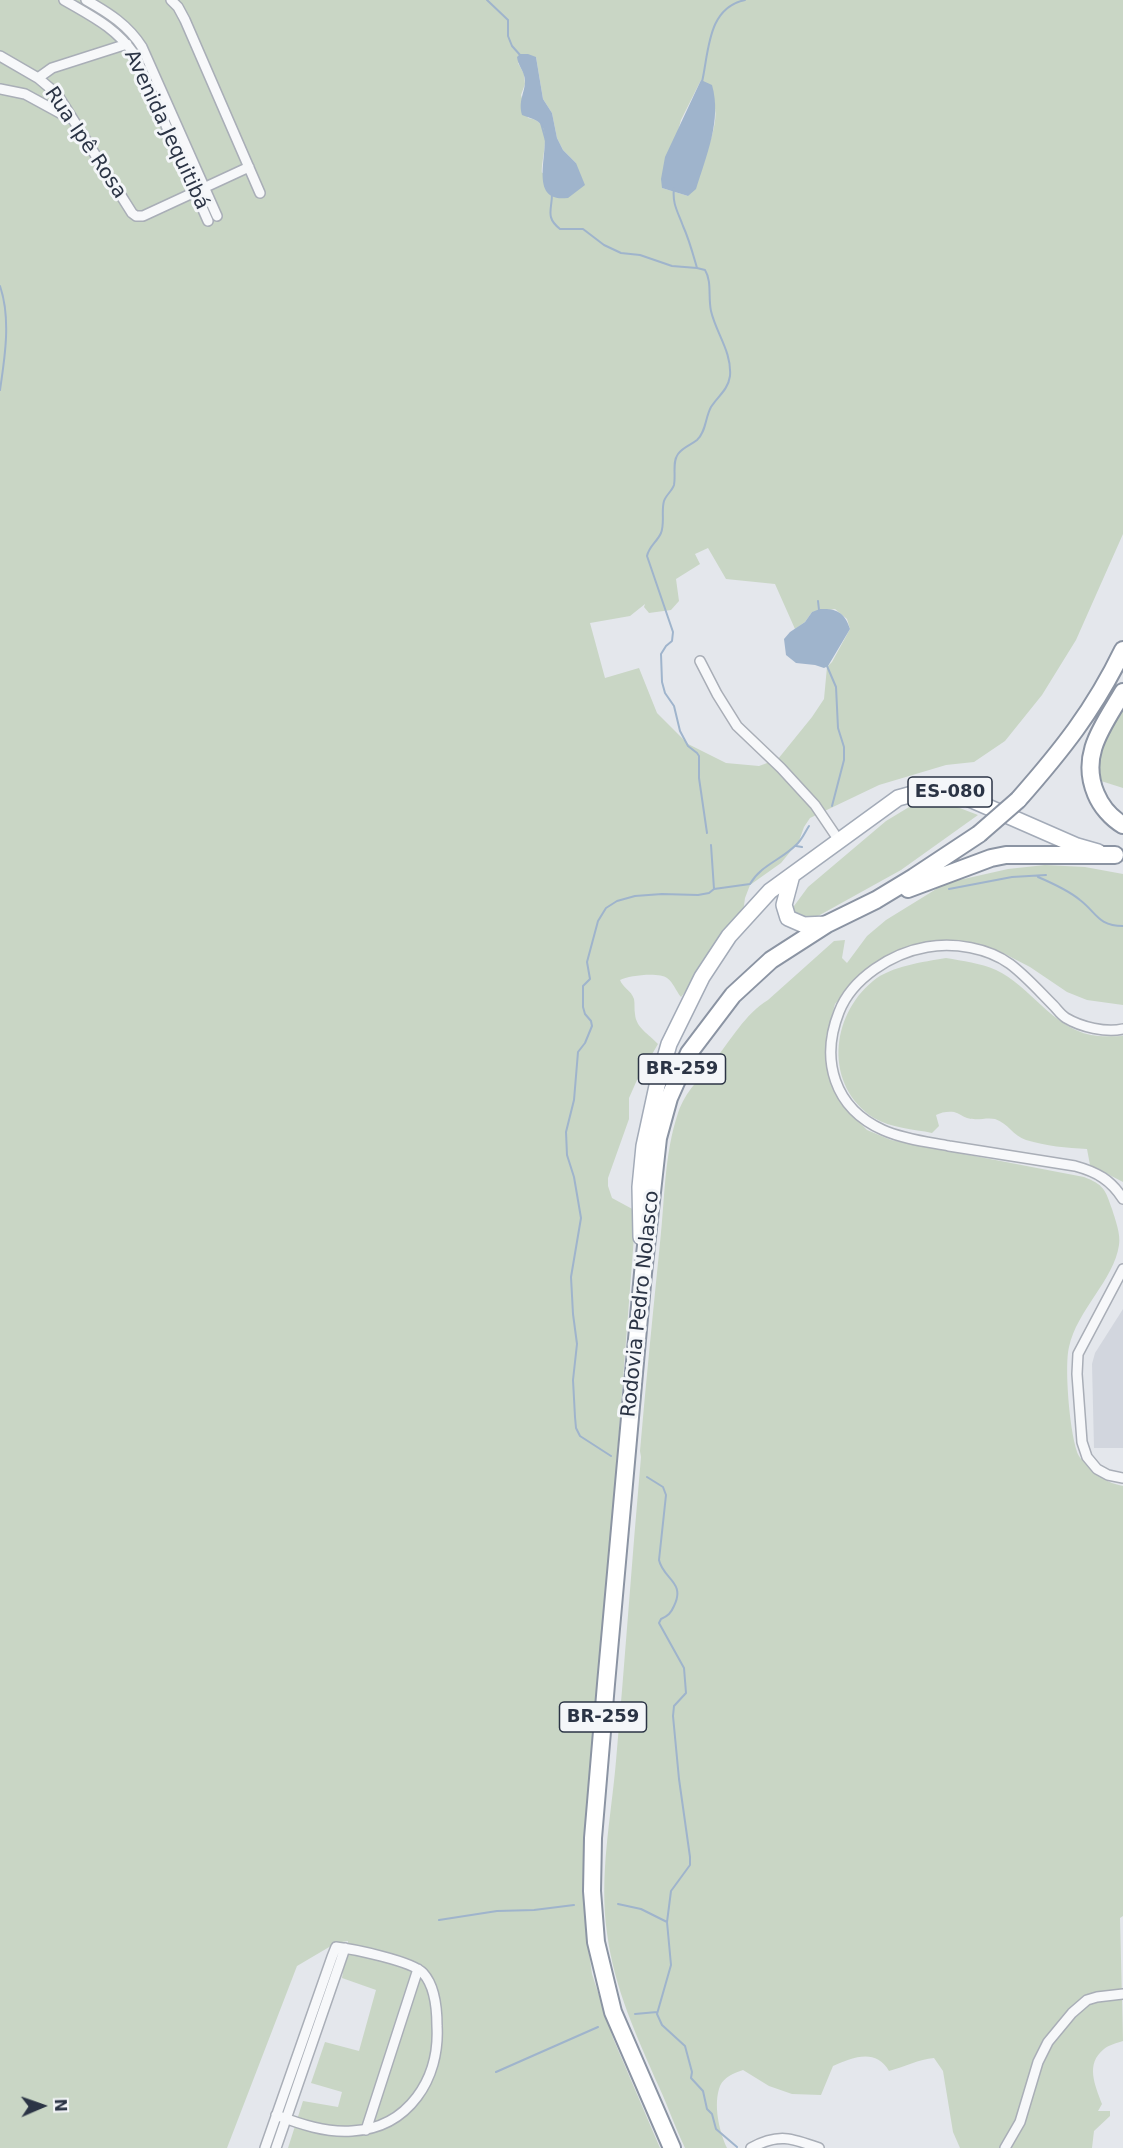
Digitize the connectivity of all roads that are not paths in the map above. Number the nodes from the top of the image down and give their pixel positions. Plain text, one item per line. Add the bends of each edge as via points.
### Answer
1 (64, 0) edge
2 (171, 0) edge
3 (93, 2) edge
4 (90, 15) junction
5 (127, 44) junction
6 (0, 56) edge
7 (38, 78) junction
8 (0, 89) edge
9 (71, 118) junction
10 (249, 167) junction
11 (204, 188) junction
12 (195, 192) junction
13 (260, 193) dead end
14 (217, 216) dead end
15 (208, 221) dead end
16 (1123, 650) edge
17 (700, 661) dead end
18 (1123, 692) edge
19 (717, 707) dead end
20 (729, 716) junction
21 (1123, 825) edge
22 (840, 842) junction
23 (1119, 855) edge
24 (792, 875) junction
25 (876, 900) junction
26 (827, 924) junction
27 (1123, 1029) edge
28 (1123, 1199) edge
29 (1123, 1269) edge
30 (643, 1273) junction
31 (1123, 1478) edge
32 (345, 1948) junction
33 (418, 1969) junction
34 (1123, 1994) edge
35 (276, 2115) junction
36 (286, 2119) junction
37 (366, 2130) junction
38 (265, 2148) edge
39 (276, 2148) edge
40 (672, 2148) edge
41 (751, 2148) edge
42 (819, 2148) edge
43 (1005, 2148) edge

1 - 4 street, Avenida Jequitibá
2 - 10 street via 178,7
3 - 4 street
3 - 11 street, Avenida Jequitibá via 135,35
4 - 5 street, Avenida Jequitibá
5 - 7 street via 52,68
5 - 12 street, Avenida Jequitibá
6 - 7 street, Rua Ipê Rosa
7 - 9 street, Rua Ipê Rosa via 57,94
8 - 9 street via 25,94
9 - 12 street, Rua Ipê Rosa via 136,216
10 - 11 street
10 - 13 street
11 - 12 street
11 - 14 street, Avenida Jequitibá
12 - 15 street, Avenida Jequitibá
16 - 25 highway, Rodovia Pedro Nolasco / BR-259, bridge via 1090,711 1018,800 979,834
17 - 20 street
18 - 21 highway via 1095,741 1090,772 1104,808
19 - 20 street
20 - 22 street via 815,805
22 - 23 main road, ES-080 via 898,798 934,788 965,797 1077,846
22 - 24 main road, ES-080
23 - 25 highway, ES-080 via 1006,855
24 - 26 main road via 784,906 788,918 804,925
24 - 30 main road via 770,891 729,936 702,977 669,1044 642,1166
25 - 26 highway, Rodovia Pedro Nolasco / BR-259
26 - 30 highway, Rodovia Pedro Nolasco / BR-259 via 771,960 733,995 689,1053 657,1138
27 - 28 street via 1101,1029 1065,1018 1022,974 994,955 961,946 928,946 878,967 854,986 833,1027 831,1060 835,1082 848,1104 885,1131 925,1142 1091,1170 1104,1177
29 - 31 street via 1078,1354 1077,1374 1082,1442 1087,1457 1097,1469
30 - 40 highway, Rodovia Pedro Nolasco / BR-259 via 595,1814 592,1891 596,1942 613,2012
32 - 33 street
32 - 35 street via 334,1950
32 - 36 street
33 - 37 street
33 - 37 street via 428,1979 437,2013 434,2063 415,2102 401,2114
34 - 43 street via 1087,2000 1048,2042 1020,2122
35 - 36 street
35 - 38 street
36 - 37 street via 323,2130
36 - 39 street
41 - 42 street via 764,2141 786,2138

